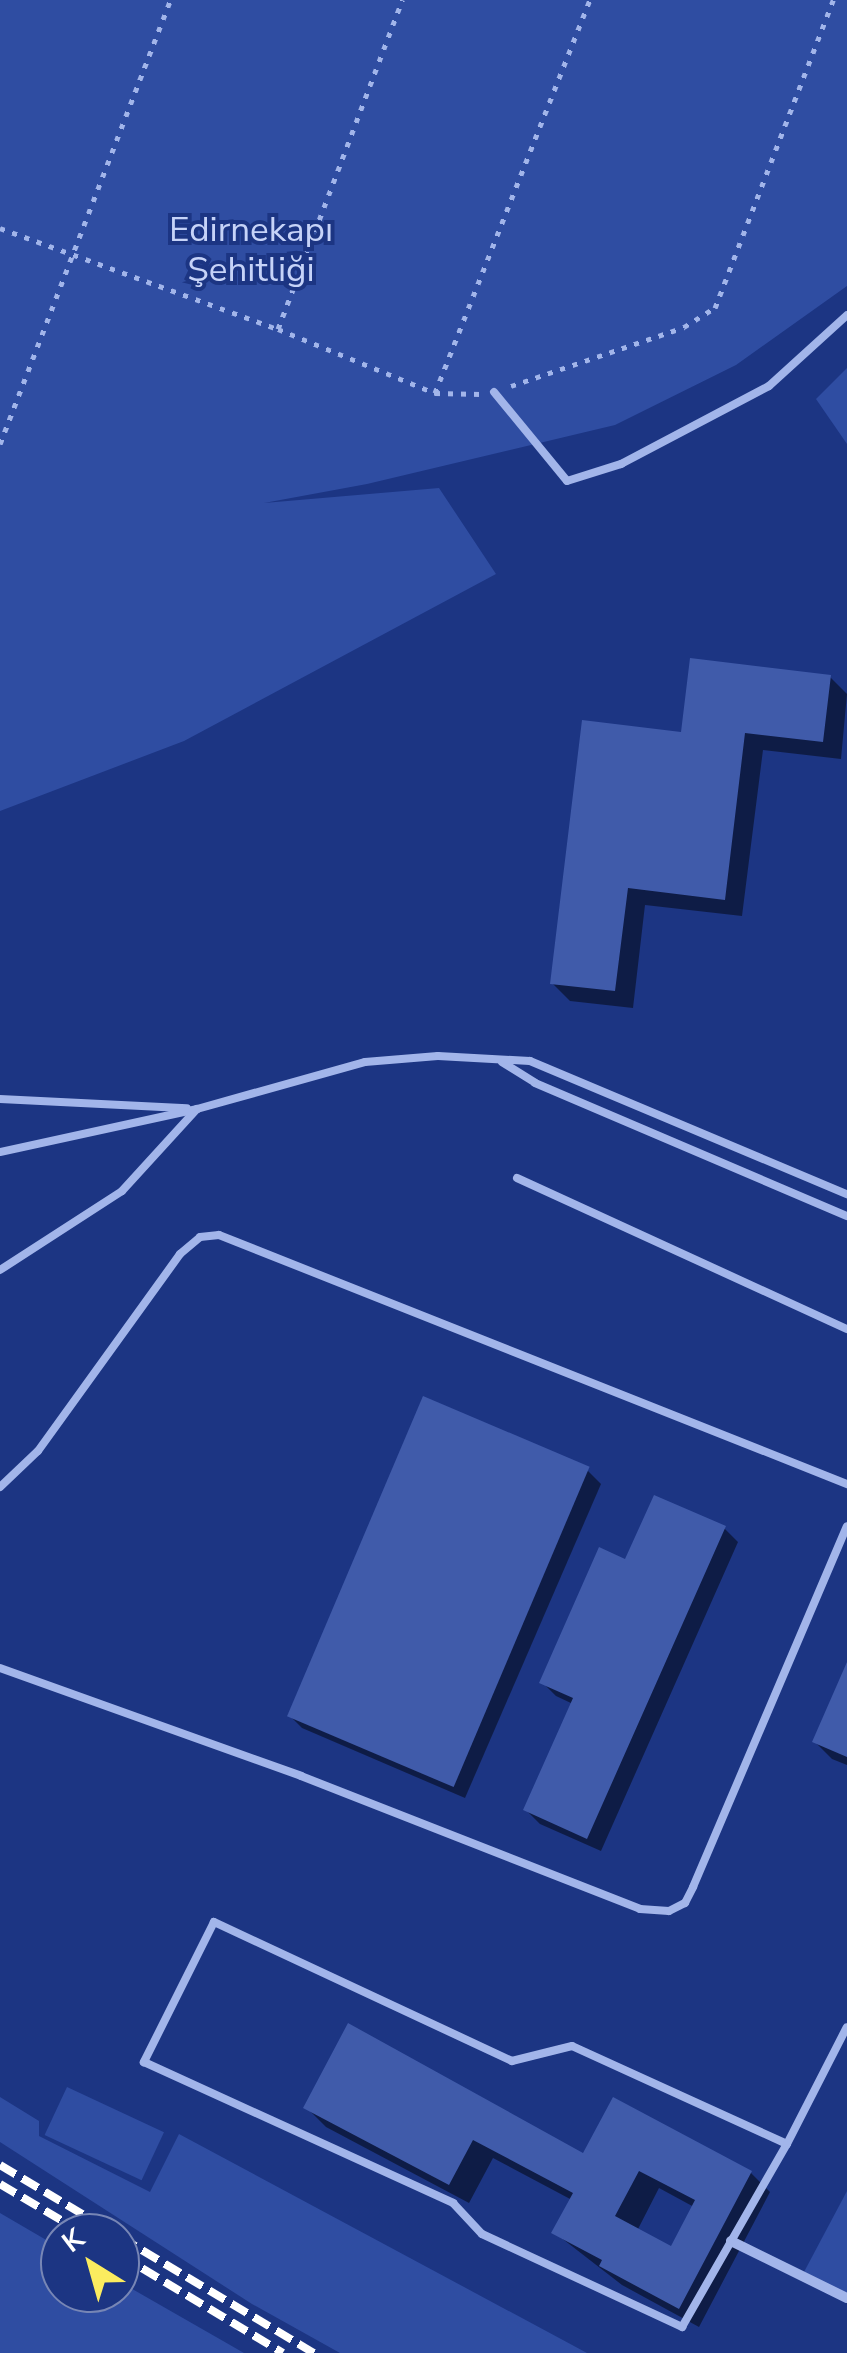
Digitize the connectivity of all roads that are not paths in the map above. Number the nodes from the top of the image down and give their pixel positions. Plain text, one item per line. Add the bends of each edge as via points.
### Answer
1 (847, 316) edge
2 (494, 392) road end
3 (498, 1059) junction
4 (0, 1099) edge
5 (196, 1109) junction
6 (0, 1152) edge
7 (517, 1178) dead end
8 (847, 1194) edge
9 (847, 1216) edge
10 (0, 1270) edge
11 (847, 1329) edge
12 (847, 1484) edge
13 (0, 1486) edge
14 (847, 1526) edge
15 (0, 1668) edge
16 (847, 2027) edge
17 (787, 2144) junction
18 (731, 2240) junction
19 (847, 2298) edge

1 - 2 lane via 769,386 621,464 567,481
3 - 5 lane via 366,1062
3 - 8 lane via 530,1061
3 - 9 lane via 534,1083
4 - 5 lane
5 - 6 lane
5 - 10 lane via 122,1191
7 - 11 lane
12 - 13 lane via 219,1235 200,1237 180,1254 38,1451
14 - 15 lane via 693,1888 686,1903 669,1910 640,1909 301,1776
16 - 17 lane
17 - 18 lane
17 - 18 lane via 572,2046 512,2061 214,1922 144,2062 453,2203 482,2234 682,2327
18 - 19 street

